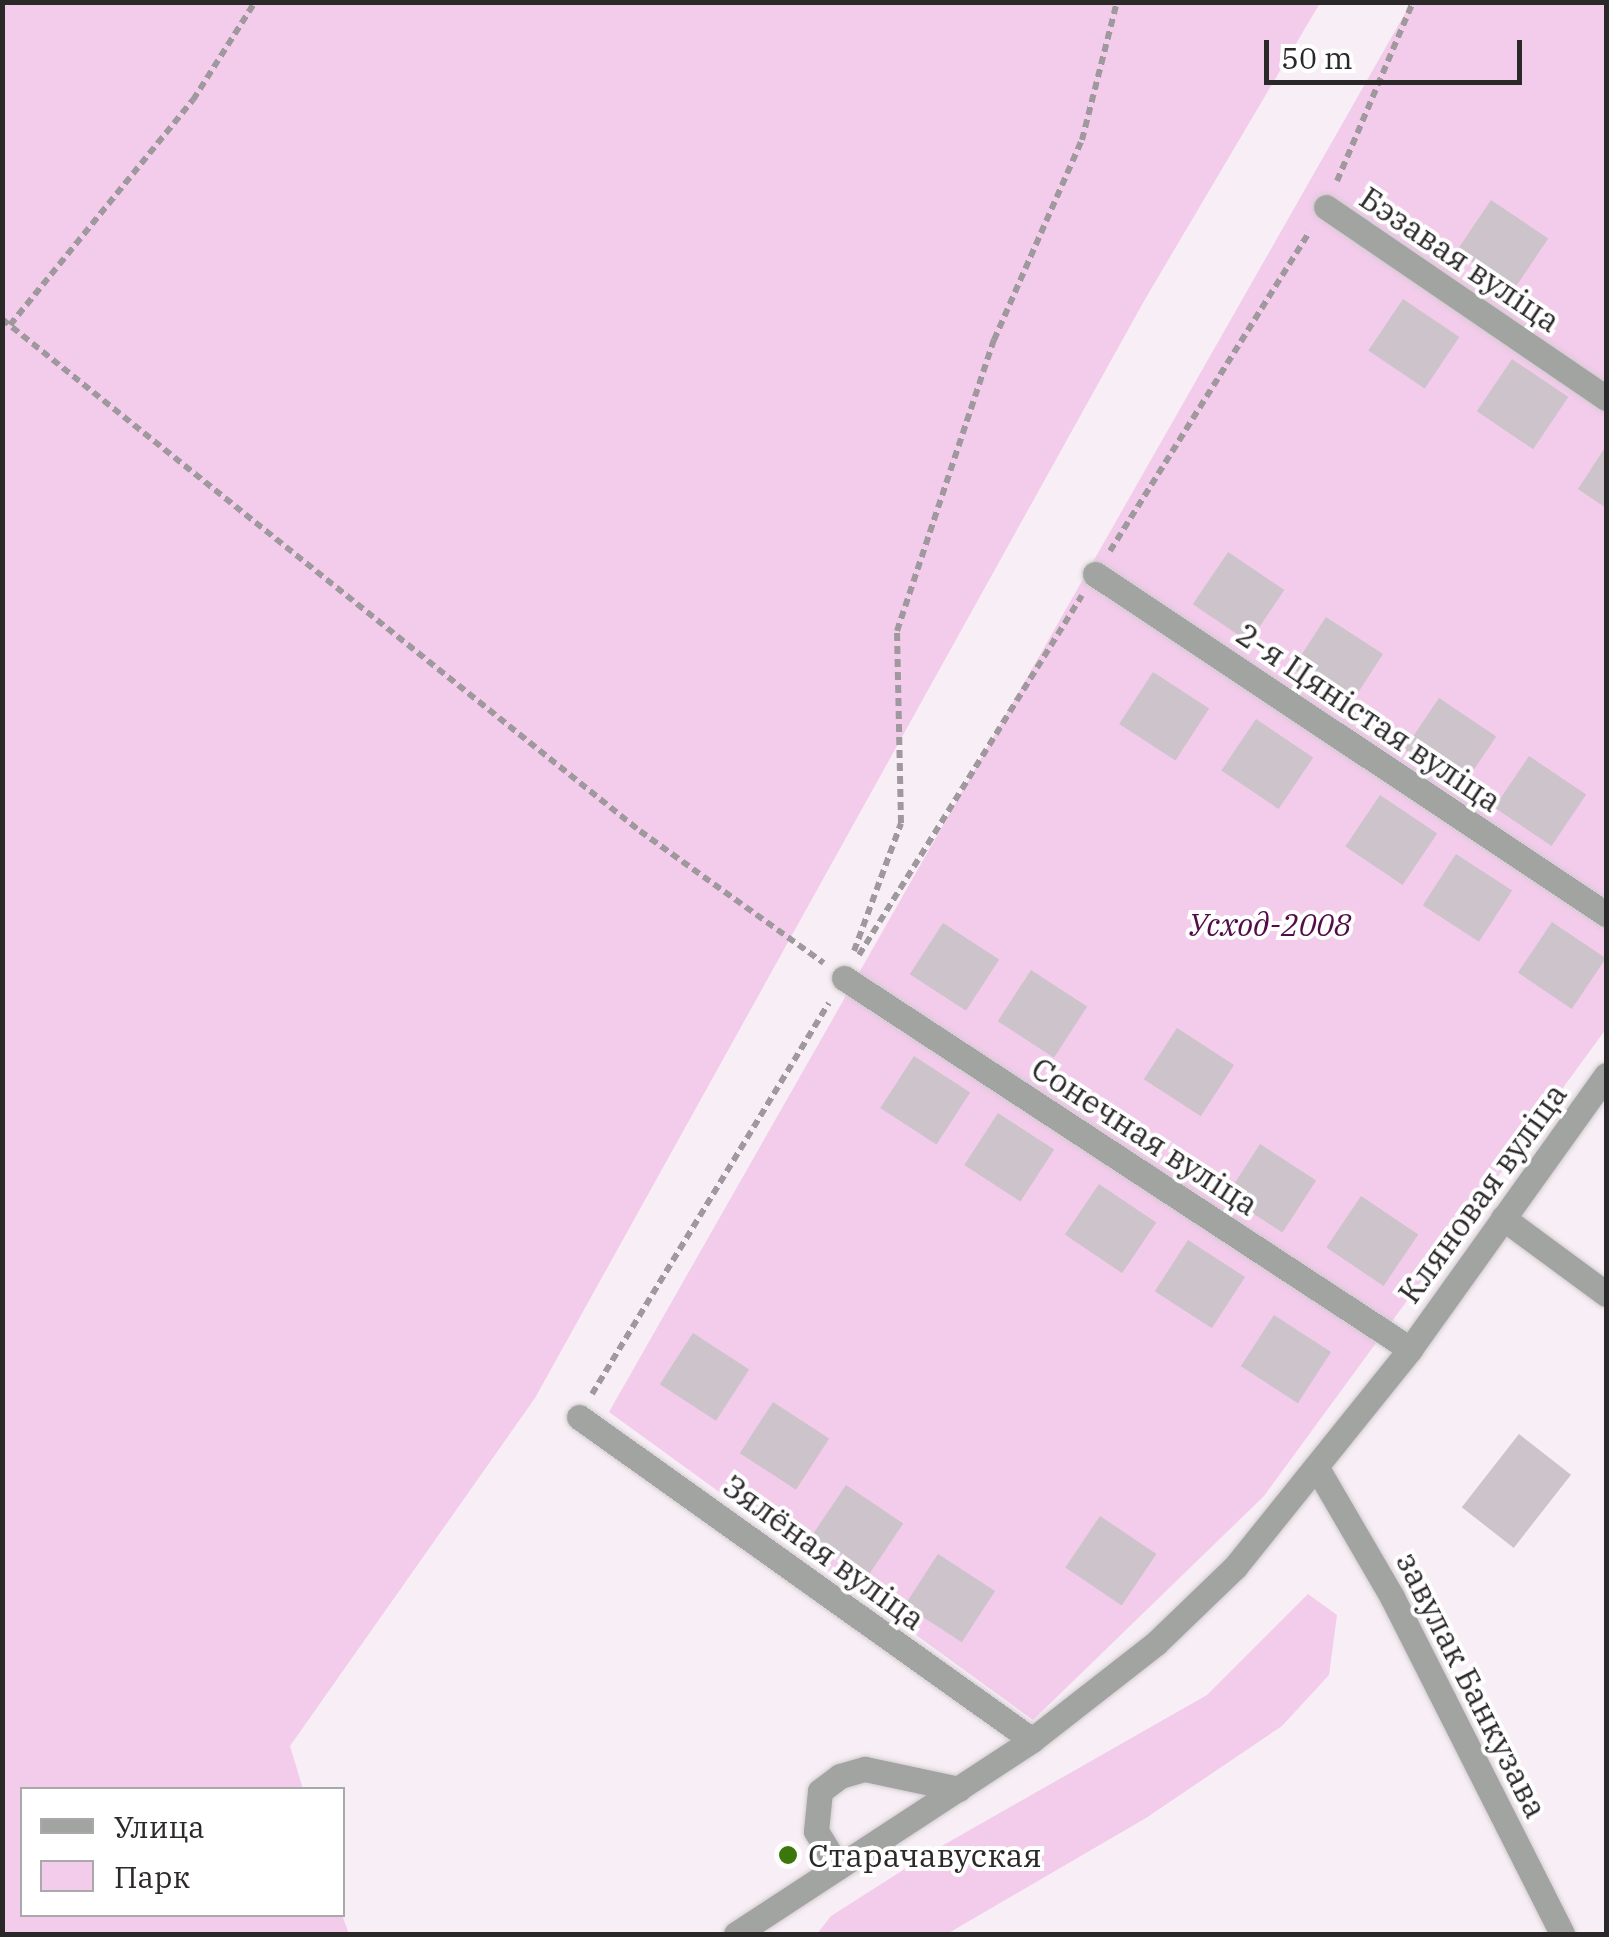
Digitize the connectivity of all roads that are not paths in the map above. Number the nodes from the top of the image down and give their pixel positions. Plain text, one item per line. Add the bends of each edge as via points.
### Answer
1 (1326, 207) road end
2 (1606, 398) edge
3 (1095, 574) road end
4 (1606, 914) edge
5 (844, 978) road end
6 (1606, 1075) edge
7 (1503, 1218) junction
8 (1606, 1294) edge
9 (1410, 1348) junction
10 (579, 1417) road end
11 (1318, 1468) junction
12 (1032, 1740) junction
13 (959, 1788) junction
14 (838, 1868) junction
15 (736, 1934) edge
16 (1562, 1934) edge

1 - 2 street, Бэзавая вуліца
3 - 4 street, 2-я Цяністая вуліца
5 - 9 street, Сонечная вуліца
6 - 7 street, Кляновая вуліца
7 - 8 street
7 - 9 street, Кляновая вуліца
9 - 11 street, Кляновая вуліца
10 - 12 street, Зялёная вуліца
11 - 12 street, Кляновая вуліца via 1235,1566 1156,1643
11 - 16 street, завулак Банкузава via 1392,1597
12 - 13 street, Кляновая вуліца
13 - 14 street, Кляновая вуліца
13 - 14 street via 865,1769 840,1776 820,1791 816,1831
14 - 15 street, Кляновая вуліца

